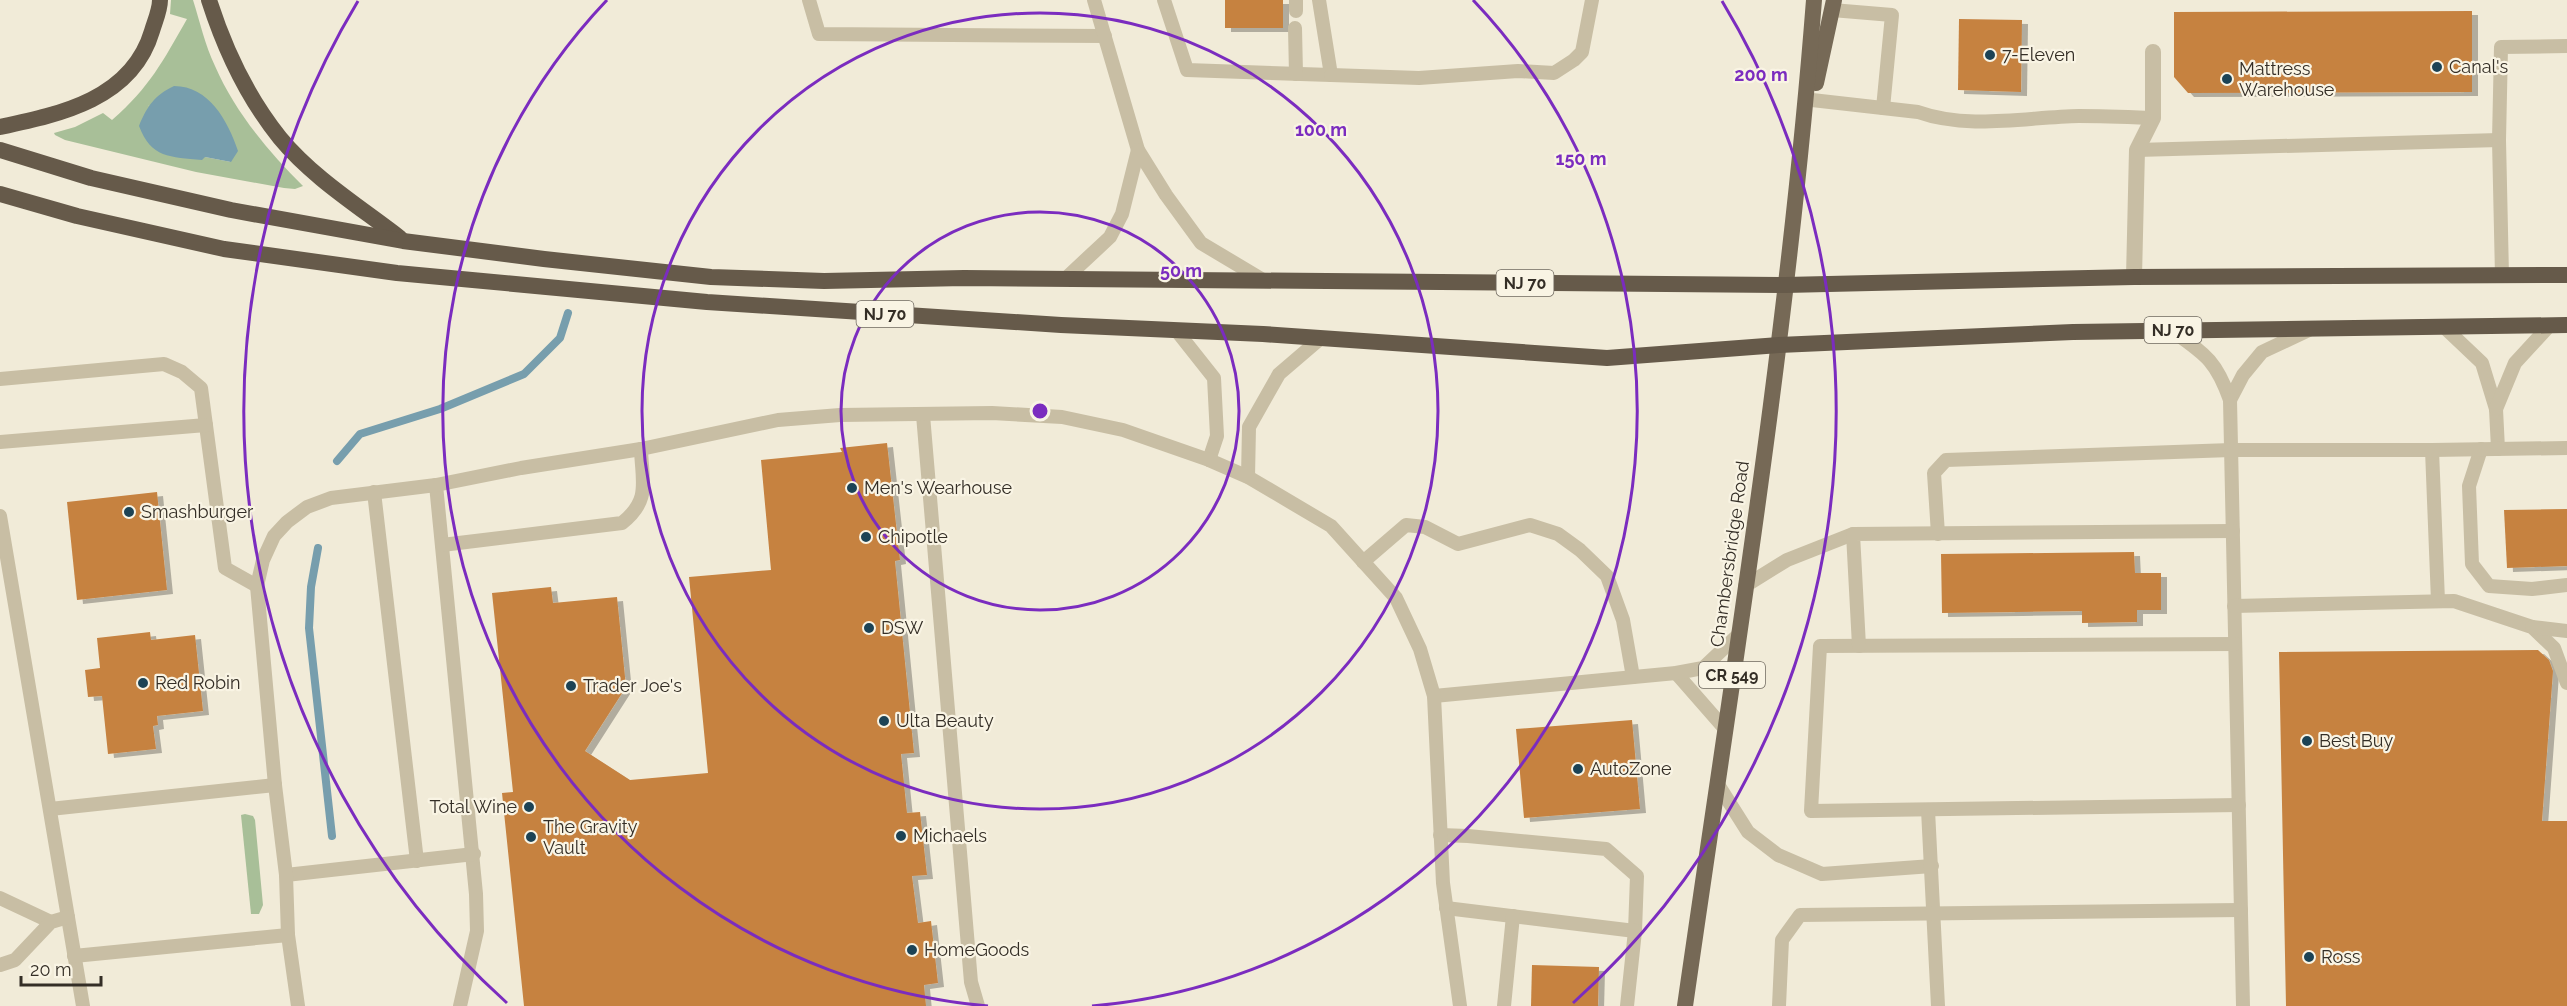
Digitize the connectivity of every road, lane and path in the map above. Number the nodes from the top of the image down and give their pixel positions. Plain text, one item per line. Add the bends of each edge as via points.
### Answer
1 (160, 0) edge
2 (209, 0) edge
3 (808, 0) edge
4 (1094, 0) edge
5 (1164, 0) edge
6 (1319, 0) edge
7 (1592, 0) edge
8 (1814, 0) edge
9 (1833, 5) edge
10 (1295, 28) dead end
11 (1105, 36) junction
12 (2567, 46) edge
13 (2152, 52) dead end
14 (1296, 74) junction
15 (1331, 75) junction
16 (1812, 100) junction
17 (1883, 108) junction
18 (2153, 118) junction
19 (0, 127) edge
20 (2499, 141) junction
21 (1803, 142) junction
22 (0, 150) edge
23 (1138, 150) junction
24 (2137, 150) junction
25 (0, 194) edge
26 (403, 241) junction
27 (2567, 275) edge
28 (2502, 276) junction
29 (2134, 277) junction
30 (1065, 279) junction
31 (1265, 282) junction
32 (1785, 285) junction
33 (2559, 325) edge
34 (2444, 327) junction
35 (2310, 329) junction
36 (1176, 330) junction
37 (2171, 330) junction
38 (1321, 338) junction
39 (1779, 345) junction
40 (0, 379) edge
41 (2230, 400) junction
42 (2496, 408) junction
43 (923, 415) junction
44 (206, 425) junction
45 (0, 442) edge
46 (2567, 448) edge
47 (641, 449) junction
48 (2481, 449) junction
49 (2498, 449) junction
50 (2231, 450) junction
51 (2432, 450) junction
52 (1209, 460) junction
53 (1248, 477) junction
54 (436, 485) junction
55 (374, 492) junction
56 (0, 516) edge
57 (2233, 531) junction
58 (1853, 534) junction
59 (1938, 534) junction
60 (442, 545) junction
61 (1363, 562) junction
62 (2567, 585) edge
63 (257, 586) junction
64 (1745, 586) junction
65 (2438, 601) junction
66 (2234, 606) junction
67 (2532, 627) junction
68 (2567, 631) edge
69 (1738, 635) junction
70 (2235, 644) junction
71 (1858, 646) junction
72 (1676, 673) junction
73 (1633, 677) junction
74 (2567, 683) edge
75 (1434, 696) junction
76 (1725, 729) junction
77 (1717, 783) junction
78 (275, 785) junction
79 (2239, 805) junction
80 (50, 809) junction
81 (1928, 810) junction
82 (1440, 835) junction
83 (474, 854) junction
84 (417, 861) junction
85 (1932, 866) junction
86 (286, 875) junction
87 (0, 898) edge
88 (1446, 908) junction
89 (2241, 910) junction
90 (1933, 913) junction
91 (1513, 916) junction
92 (68, 917) junction
93 (51, 922) junction
94 (1635, 931) junction
95 (288, 935) junction
96 (74, 956) junction
97 (0, 965) edge
98 (83, 1006) edge
99 (298, 1006) edge
100 (460, 1006) edge
101 (978, 1006) edge
102 (1460, 1006) edge
103 (1504, 1006) edge
104 (1627, 1006) edge
105 (1686, 1006) edge
106 (1779, 1006) edge
107 (1938, 1006) edge
108 (2243, 1006) edge

1 - 19 highway via 148,43 127,75 97,99 47,117
2 - 26 highway via 251,99 282,140 320,176
3 - 11 lane via 819,34
4 - 11 lane
5 - 14 lane via 1186,70
6 - 15 lane
7 - 15 lane via 1582,52 1554,73 1518,70 1419,78
8 - 21 main road, Chambersbridge Road / CR 549
9 - 16 main road, Chambersbridge Road / CR 549
9 - 17 lane via 1892,15
10 - 14 lane
11 - 23 lane
12 - 20 lane via 2500,47
13 - 18 street
14 - 15 lane
16 - 17 lane
16 - 21 main road, Chambersbridge Road / CR 549
17 - 18 lane via 1934,118 1980,120
18 - 24 street
20 - 24 lane
20 - 28 lane
21 - 32 main road, Chambersbridge Road / CR 549
22 - 26 highway, NJ 70 via 91,178 196,202
23 - 30 lane via 1122,214 1110,237
23 - 31 lane via 1201,243
24 - 29 street
25 - 36 highway, NJ 70 via 77,216 224,249 397,273 707,302
26 - 30 highway, NJ 70 via 711,277 824,281
27 - 28 highway, NJ 70
28 - 29 highway, NJ 70
29 - 32 highway, NJ 70
30 - 31 highway, NJ 70
31 - 32 highway, NJ 70
32 - 39 main road, Chambersbridge Road / CR 549
33 - 34 highway, NJ 70
33 - 42 lane via 2515,363
34 - 35 highway, NJ 70
34 - 42 lane via 2482,363
35 - 37 highway, NJ 70
35 - 41 lane via 2262,352 2243,375
36 - 38 highway, NJ 70
36 - 52 lane via 1214,378 1217,436
37 - 39 highway, NJ 70
37 - 41 lane via 2206,354 2222,378
38 - 39 highway, NJ 70 via 1607,358
38 - 53 lane via 1279,374 1249,427
39 - 64 main road, Chambersbridge Road / CR 549
40 - 44 lane via 164,364 182,372 201,388
41 - 50 lane
42 - 49 lane
43 - 47 lane via 778,420
43 - 52 lane via 1062,417 1122,430
43 - 101 lane via 971,982
44 - 45 lane
44 - 63 lane via 225,568
46 - 49 lane
47 - 54 lane
47 - 60 lane via 643,497 636,512 622,523
48 - 49 lane
48 - 51 lane
48 - 62 lane via 2469,486 2472,564 2489,586 2532,589
50 - 51 lane
50 - 57 lane
50 - 59 lane via 1946,460 1934,474
51 - 65 lane
52 - 53 lane
53 - 61 lane via 1331,526
54 - 55 lane
54 - 60 lane
55 - 63 lane via 331,498 307,507 287,522 274,536
55 - 84 lane
56 - 80 lane
57 - 59 lane
57 - 66 lane
58 - 59 lane
58 - 64 lane via 1787,560
58 - 71 lane
60 - 83 lane
61 - 73 lane via 1406,525 1425,527 1458,544 1530,525 1558,534 1607,576 1623,620
61 - 75 lane via 1396,598 1420,649
63 - 78 lane
64 - 69 main road, Chambersbridge Road / CR 549
65 - 66 lane
65 - 67 lane via 2454,601
66 - 70 lane
67 - 68 lane
67 - 74 lane via 2554,648
69 - 72 lane via 1703,668
69 - 76 main road, Chambersbridge Road / CR 549
70 - 71 lane
70 - 79 lane
71 - 81 lane via 1820,646 1811,811
72 - 73 lane
72 - 76 lane
73 - 75 lane
75 - 82 lane
76 - 77 main road, Chambersbridge Road / CR 549
77 - 85 lane via 1748,832 1778,855 1822,874
77 - 105 main road, Chambersbridge Road / CR 549
78 - 80 lane
78 - 86 lane
79 - 81 lane
79 - 89 lane
80 - 92 lane
81 - 85 lane
82 - 88 lane
82 - 94 lane via 1606,849 1637,876
83 - 84 lane
83 - 100 lane via 477,931
84 - 86 lane
85 - 90 lane
86 - 95 lane
87 - 93 lane
88 - 91 lane
88 - 102 lane
89 - 90 lane
89 - 108 lane
90 - 106 lane via 1800,915 1782,939
90 - 107 lane
91 - 94 lane
91 - 103 lane
92 - 93 lane
92 - 96 lane
93 - 97 lane via 15,960
94 - 104 lane
95 - 96 lane
95 - 99 lane
96 - 98 lane

